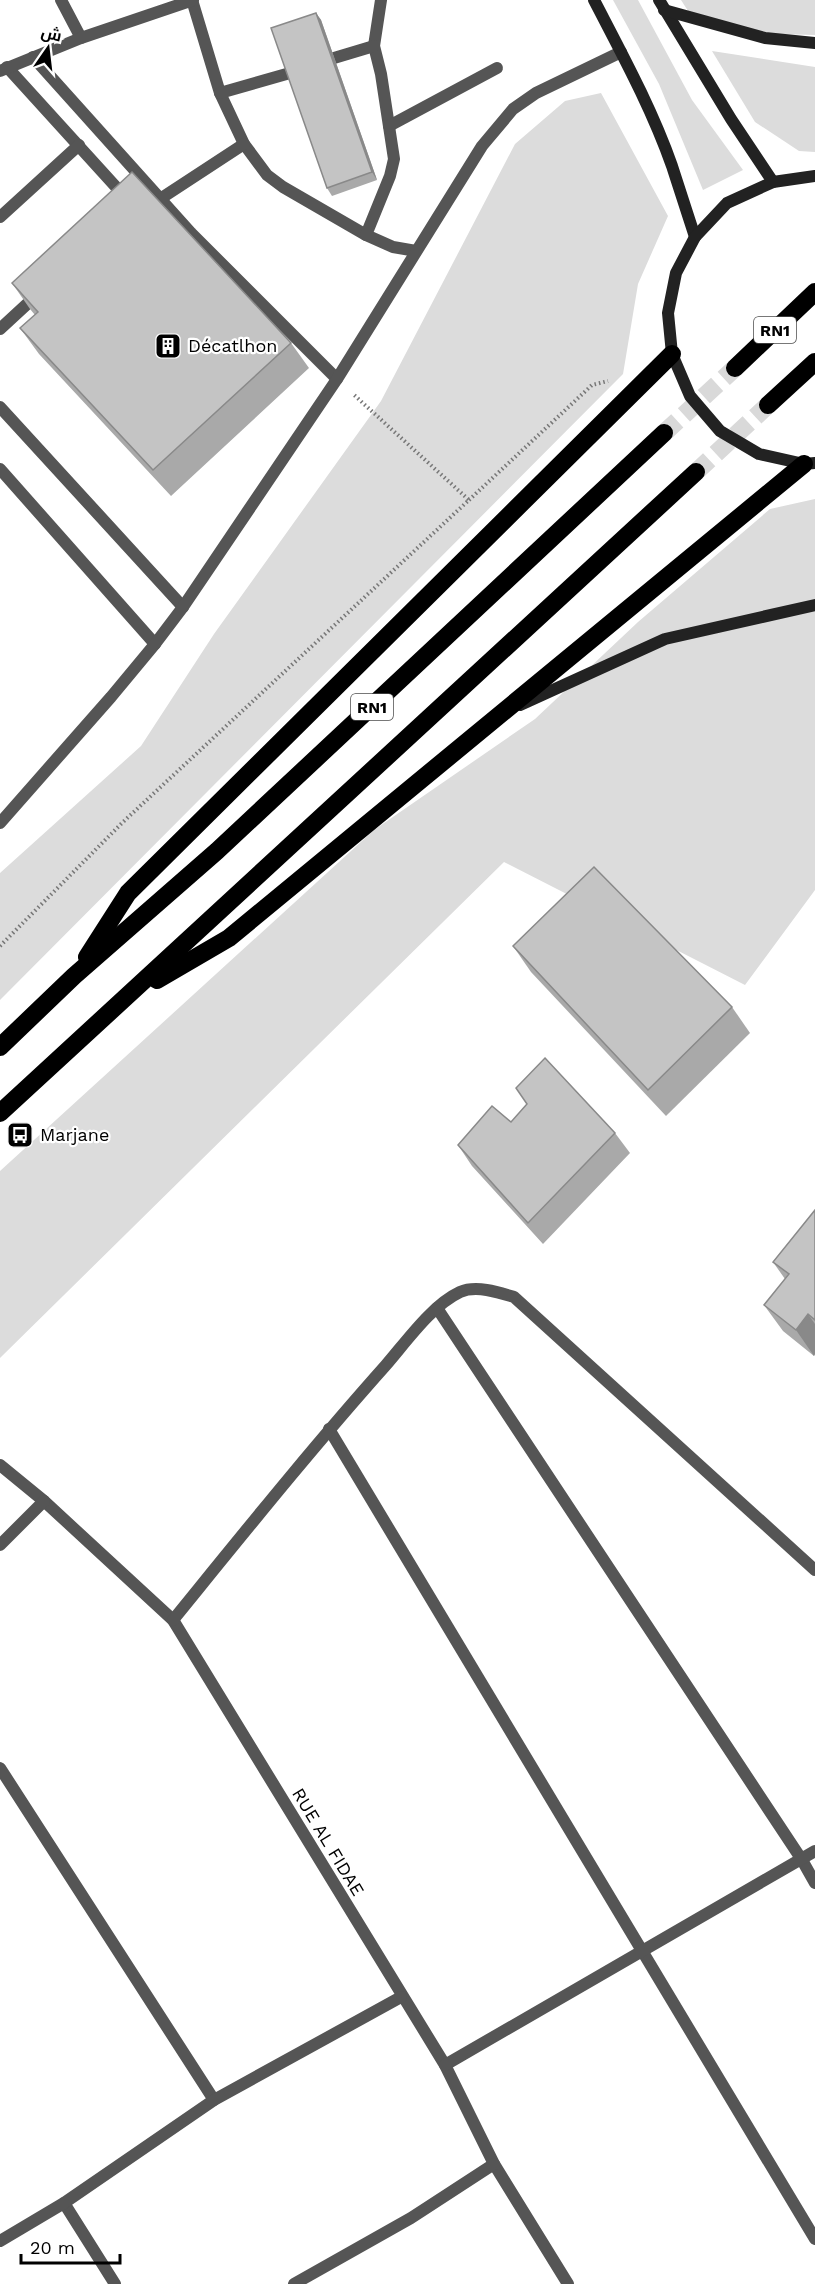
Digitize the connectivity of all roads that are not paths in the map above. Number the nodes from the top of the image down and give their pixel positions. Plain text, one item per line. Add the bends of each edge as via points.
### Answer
1 (62, 0) edge
2 (193, 0) edge
3 (381, 0) edge
4 (594, 0) edge
5 (661, 5) edge
6 (81, 38) junction
7 (815, 43) edge
8 (374, 46) junction
9 (621, 52) junction
10 (33, 57) junction
11 (334, 58) edge
12 (496, 68) dead end
13 (4, 69) edge
14 (290, 73) edge
15 (220, 93) junction
16 (389, 126) junction
17 (243, 144) junction
18 (79, 145) junction
19 (815, 176) edge
20 (773, 182) junction
21 (160, 199) junction
22 (128, 209) edge
23 (0, 217) edge
24 (366, 235) junction
25 (695, 237) junction
26 (416, 250) junction
27 (51, 283) edge
28 (815, 292) edge
29 (0, 329) edge
30 (672, 354) junction
31 (815, 362) edge
32 (735, 368) tunnel mouth
33 (336, 379) junction
34 (768, 405) tunnel mouth
35 (0, 407) edge
36 (664, 433) tunnel mouth
37 (809, 463) edge
38 (0, 469) edge
39 (696, 472) tunnel mouth
40 (815, 605) edge
41 (183, 607) junction
42 (155, 644) junction
43 (500, 714) junction
44 (0, 823) edge
45 (74, 976) junction
46 (129, 995) junction
47 (0, 1047) edge
48 (0, 1113) edge
49 (437, 1308) junction
50 (329, 1429) junction
51 (0, 1465) edge
52 (44, 1501) junction
53 (0, 1545) edge
54 (815, 1570) edge
55 (173, 1620) junction
56 (0, 1768) edge
57 (815, 1851) edge
58 (802, 1860) junction
59 (815, 1883) edge
60 (641, 1950) junction
61 (401, 1996) junction
62 (445, 2065) junction
63 (214, 2100) junction
64 (494, 2164) junction
65 (64, 2203) junction
66 (815, 2239) edge
67 (0, 2241) edge
68 (115, 2284) edge
69 (294, 2284) edge
70 (568, 2284) edge

1 - 6 street
2 - 6 street
2 - 15 street
3 - 8 street
4 - 9 main road
5 - 7 main road via 765,38
5 - 20 main road
6 - 10 street
8 - 11 street
8 - 16 street
9 - 25 main road via 672,165
9 - 26 street via 536,93 513,109 482,146
10 - 13 street
10 - 21 street
12 - 16 street
13 - 18 street
14 - 15 street
15 - 17 street
16 - 24 street via 394,159
17 - 21 street
17 - 24 street via 267,175 283,187
18 - 22 street via 125,195
18 - 23 street
19 - 20 main road
20 - 25 main road via 727,203
21 - 33 street
24 - 26 street via 393,247
25 - 30 main road via 676,273 668,313
26 - 33 street
27 - 29 street
28 - 32 highway, RN1
30 - 37 main road via 690,396 720,431 759,454
30 - 45 highway via 128,893
31 - 34 highway, RN1
33 - 41 street
35 - 41 street
36 - 45 highway, RN1 via 226,843
37 - 43 highway
38 - 42 street
39 - 46 highway, RN1
40 - 43 main road via 665,639
41 - 42 street
42 - 44 street
43 - 46 highway via 230,939
45 - 47 highway, RN1
46 - 48 highway, RN1
49 - 50 street
49 - 54 street via 461,1292 490,1290 514,1298
49 - 58 street
50 - 55 street
50 - 60 street
51 - 52 street, RUE AL FIDAE
52 - 53 street
52 - 55 street, RUE AL FIDAE
55 - 61 street, RUE AL FIDAE
56 - 63 street
57 - 58 street
58 - 59 street
58 - 60 street
60 - 62 street
60 - 66 street
61 - 62 street, RUE AL FIDAE
61 - 63 street
62 - 64 street, RUE AL FIDAE
63 - 65 street
64 - 69 street via 411,2218
64 - 70 street, RUE AL FIDAE
65 - 67 street
65 - 68 street

